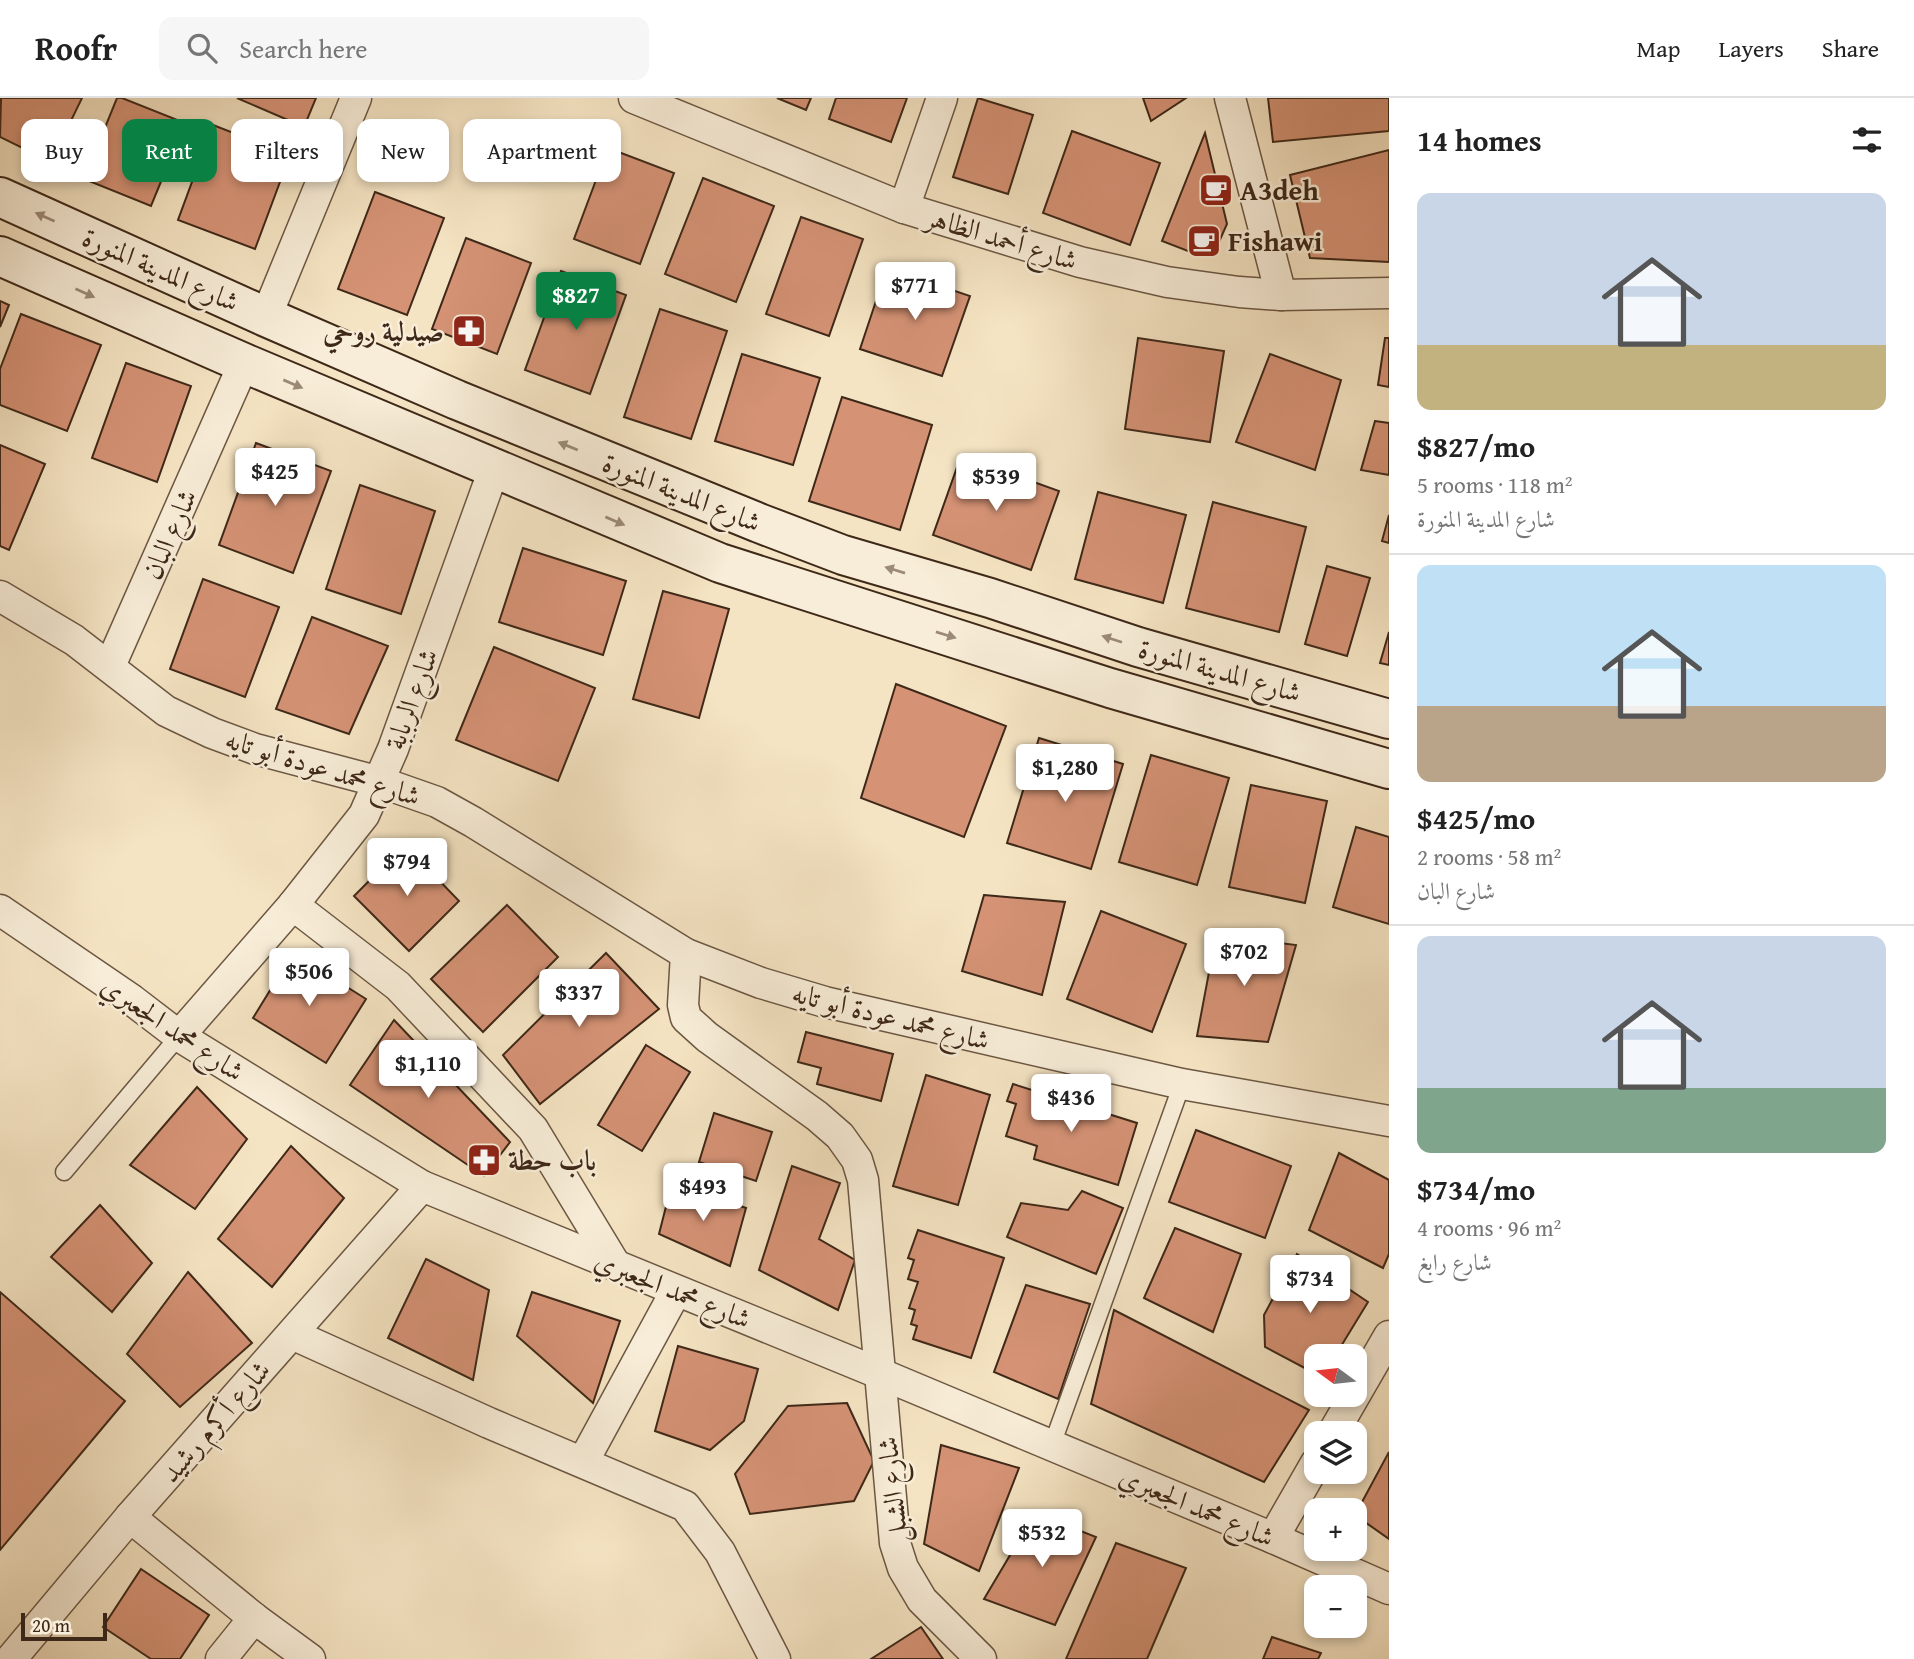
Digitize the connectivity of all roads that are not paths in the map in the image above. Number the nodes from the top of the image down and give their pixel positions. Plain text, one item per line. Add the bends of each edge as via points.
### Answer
1 (356, 98) edge
2 (634, 98) edge
3 (942, 98) edge
4 (1230, 98) edge
5 (0, 197) edge
6 (904, 208) junction
7 (0, 256) edge
8 (1389, 293) edge
9 (1281, 295) junction
10 (266, 317) junction
11 (244, 363) junction
12 (494, 469) junction
13 (0, 596) edge
14 (110, 666) junction
15 (1389, 719) edge
16 (1389, 769) edge
17 (380, 782) junction
18 (293, 905) junction
19 (0, 910) edge
20 (686, 954) junction
21 (178, 1036) junction
22 (1182, 1084) junction
23 (1389, 1121) edge
24 (64, 1171) dead end
25 (422, 1186) junction
26 (617, 1266) junction
27 (676, 1291) junction
28 (292, 1334) junction
29 (1389, 1336) edge
30 (881, 1374) junction
31 (1340, 1421) edge
32 (1052, 1445) junction
33 (583, 1462) junction
34 (1304, 1484) edge
35 (130, 1517) junction
36 (1273, 1538) junction
37 (1389, 1589) edge
38 (254, 1618) junction
39 (10, 1659) edge
40 (221, 1659) edge
41 (310, 1659) edge
42 (775, 1659) edge
43 (981, 1659) edge

1 - 10 street
2 - 6 street, شارع أحمد الظاهر
3 - 6 street
4 - 9 street
10 -> 5 main road, شارع المدينة المنورة
6 - 9 street, شارع أحمد الظاهر via 1080,262 1167,282
7 -> 11 main road, شارع المدينة المنورة
8 - 9 street, شارع أحمد الظاهر
15 -> 10 main road, شارع المدينة المنورة via 1138,648 843,555 548,438
11 -> 12 main road, شارع المدينة المنورة
11 - 14 street, شارع البان
12 -> 16 main road, شارع المدينة المنورة via 732,567 1110,688
12 - 17 street, شارع الربابة
13 - 14 street, شارع محمد عودة أبو تايه
14 - 17 street, شارع محمد عودة أبو تايه via 166,711 212,733 255,750
17 - 18 street, شارع الربابة via 364,814
17 - 20 street, شارع محمد عودة أبو تايه via 437,802 473,822
18 - 21 street, شارع الربابة
18 - 26 street via 398,986 533,1129
19 - 21 street, شارع محمد الجعبري
20 - 22 street, شارع محمد عودة أبو تايه via 825,1002
20 - 30 street via 686,1018 817,1116 857,1160 863,1180
21 - 24 lane
21 - 25 street, شارع محمد الجعبري
22 - 23 street, شارع محمد عودة أبو تايه
22 - 32 lane
25 - 26 street, شارع محمد الجعبري
25 - 28 street, شارع أكرم رشيد
26 - 27 street, شارع محمد الجعبري
27 - 30 street, شارع محمد الجعبري
27 - 33 street
28 - 33 street
28 - 35 street, شارع أكرم رشيد
29 - 31 street
30 - 32 street, شارع محمد الجعبري
30 - 43 street, شارع الشبل via 892,1524 903,1568 922,1600
32 - 36 street, شارع محمد الجعبري
33 - 42 street via 685,1506 720,1552
34 - 36 street
35 - 38 street
35 - 39 street, شارع أكرم رشيد
36 - 37 street, شارع محمد الجعبري
38 - 40 street
38 - 41 street

